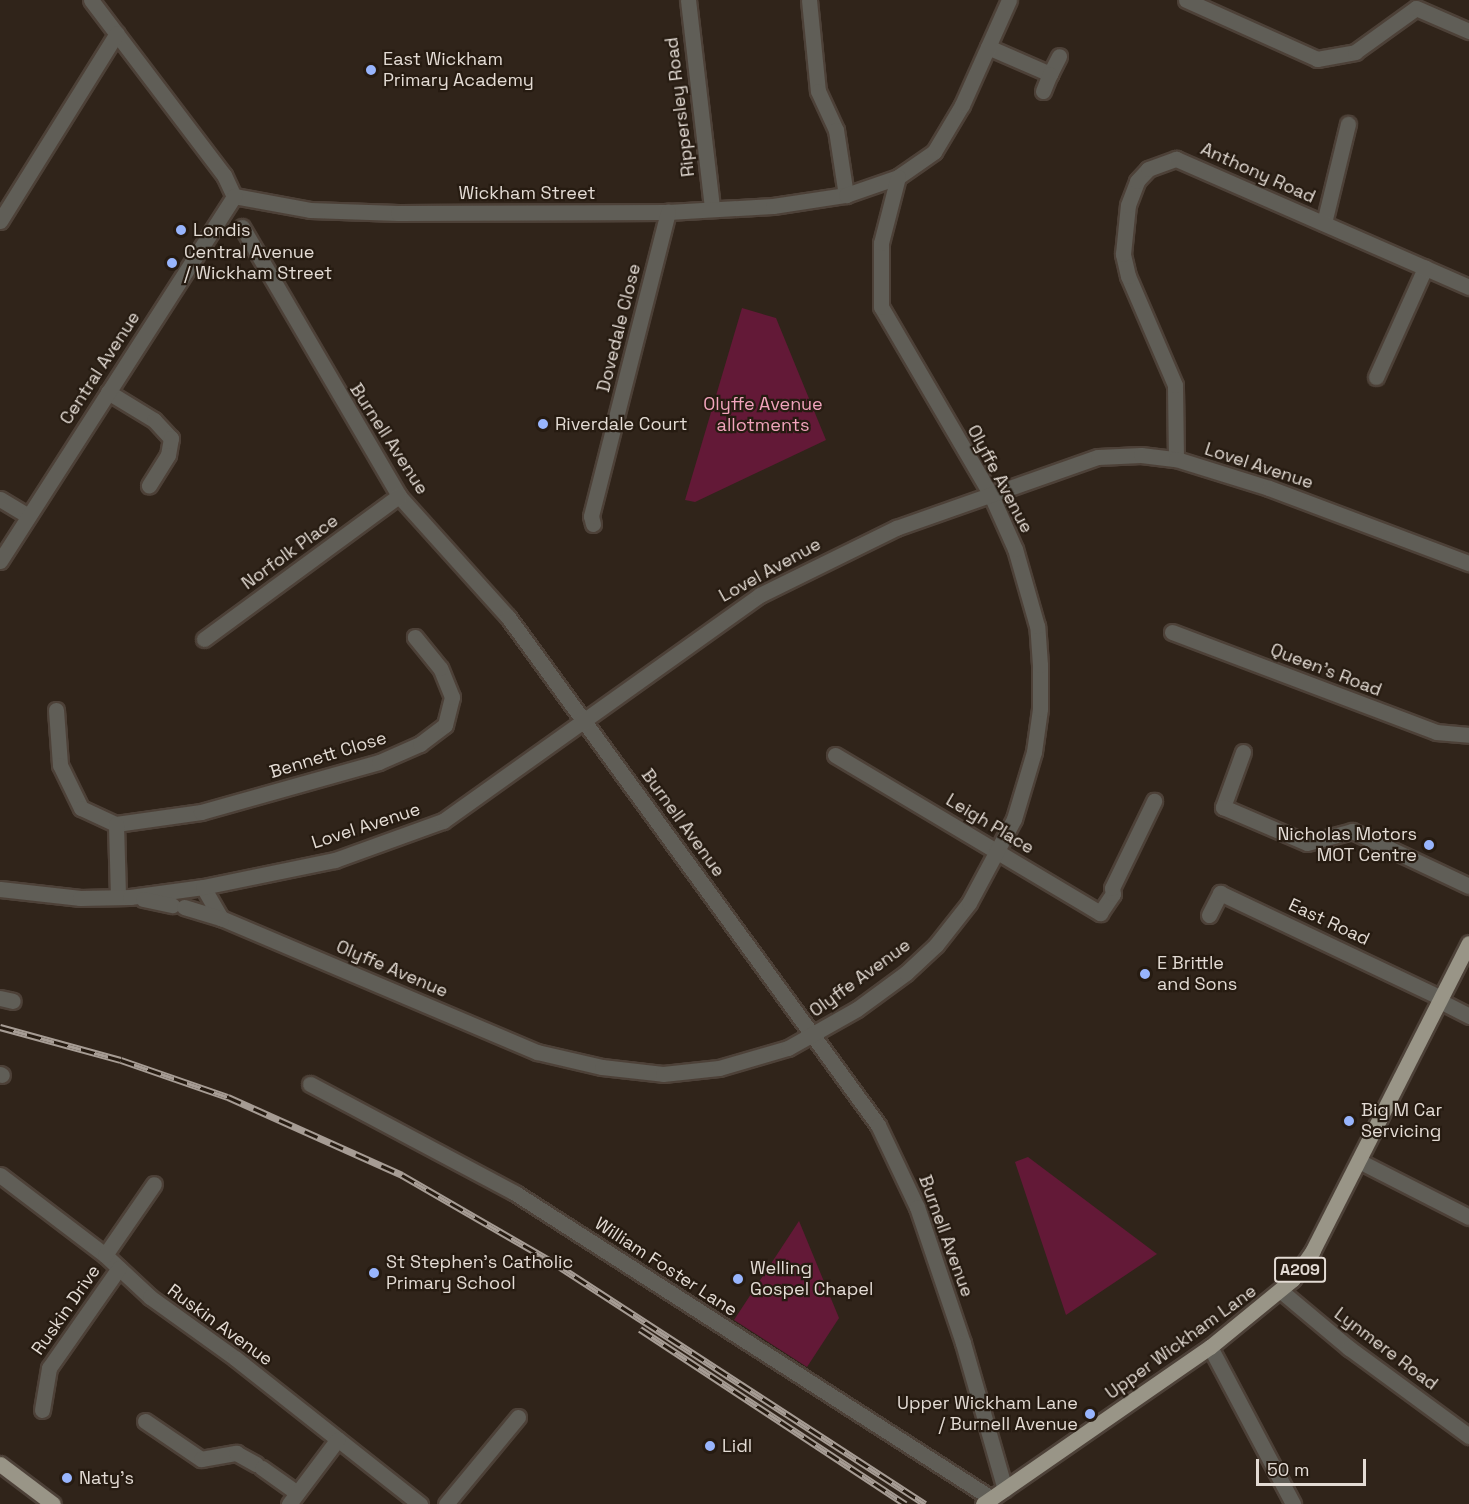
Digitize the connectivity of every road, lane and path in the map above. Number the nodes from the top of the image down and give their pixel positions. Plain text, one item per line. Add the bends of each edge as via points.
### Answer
1 (92, 0) edge
2 (688, 0) edge
3 (808, 0) edge
4 (1009, 0) edge
5 (1186, 0) edge
6 (1207, 4) edge
7 (1469, 31) edge
8 (117, 33) junction
9 (988, 47) junction
10 (1059, 56) dead end
11 (1050, 74) junction
12 (1043, 91) dead end
13 (1348, 124) dead end
14 (898, 177) junction
15 (846, 195) junction
16 (234, 196) junction
17 (712, 209) junction
18 (669, 212) junction
19 (0, 221) edge
20 (1324, 223) junction
21 (242, 227) dead end
22 (1425, 268) junction
23 (1469, 287) edge
24 (1376, 377) dead end
25 (108, 392) junction
26 (1176, 459) junction
27 (149, 485) dead end
28 (991, 495) junction
29 (399, 496) junction
30 (0, 499) edge
31 (28, 516) junction
32 (593, 524) dead end
33 (0, 561) edge
34 (1469, 563) edge
35 (1172, 632) dead end
36 (415, 637) dead end
37 (204, 639) dead end
38 (56, 710) dead end
39 (580, 720) junction
40 (1469, 735) edge
41 (1243, 752) dead end
42 (835, 755) dead end
43 (1154, 801) dead end
44 (116, 824) junction
45 (1000, 852) junction
46 (1469, 886) edge
47 (203, 887) junction
48 (0, 889) edge
49 (124, 896) junction
50 (1209, 915) dead end
51 (221, 918) junction
52 (1469, 943) edge
53 (1441, 1000) junction
54 (1469, 1016) edge
55 (815, 1035) junction
56 (310, 1084) dead end
57 (1359, 1161) junction
58 (0, 1175) edge
59 (154, 1184) dead end
60 (1469, 1217) edge
61 (105, 1255) junction
62 (119, 1268) junction
63 (1281, 1291) junction
64 (1210, 1347) junction
65 (42, 1410) dead end
66 (518, 1417) dead end
67 (145, 1421) dead end
68 (1469, 1436) edge
69 (338, 1439) junction
70 (0, 1464) edge
71 (1005, 1489) junction
72 (293, 1499) edge
73 (987, 1501) edge
74 (53, 1504) edge
75 (420, 1504) edge
76 (446, 1504) edge
77 (1293, 1504) edge

1 - 8 street
2 - 17 street, Rippersley Road
3 - 15 street via 818,91 836,130
4 - 9 street, Wickham Street
5 - 6 street
6 - 7 street via 1317,59 1355,52 1416,8
8 - 16 street via 224,175
8 - 19 street
9 - 11 street
9 - 14 street, Wickham Street via 938,146 919,166
10 - 11 street
11 - 12 street
13 - 20 street
14 - 15 street, Wickham Street
14 - 28 street, Olyffe Avenue via 881,243 881,307
15 - 17 street, Wickham Street
16 - 18 street, Wickham Street via 351,213
16 - 25 street, Central Avenue
17 - 18 street, Wickham Street
18 - 32 street, Dovedale Close via 591,516
20 - 22 street, Anthony Road
20 - 26 street, Anthony Road via 1176,159 1148,169 1137,181 1124,227 1123,254 1128,276 1176,385
21 - 29 street, Burnell Avenue
22 - 23 street, Anthony Road
22 - 24 street
25 - 27 street via 154,420 171,438 168,455
25 - 31 street, Central Avenue
26 - 28 street, Lovel Avenue via 1141,455 1098,458
26 - 34 street, Lovel Avenue via 1269,488
28 - 39 street, Lovel Avenue via 855,546 760,595
28 - 45 street, Olyffe Avenue via 1029,592 1040,665 1040,709 1031,763
29 - 37 street, Norfolk Place
29 - 39 street, Burnell Avenue via 508,617
30 - 31 street
31 - 33 street, Central Avenue
35 - 40 street, Queen's Road via 1436,732
36 - 44 street, Bennett Close via 440,668 452,697 445,725 420,744 367,766 201,812
38 - 44 street via 60,765 81,808
39 - 47 street, Lovel Avenue via 443,821 335,860
39 - 55 street, Burnell Avenue
41 - 46 street via 1223,807 1307,843 1352,831
42 - 45 street, Leigh Place
43 - 45 street, Leigh Place via 1112,888 1113,894 1100,913
44 - 49 street
45 - 55 street, Olyffe Avenue via 969,903 936,945 906,973
47 - 49 street, Lovel Avenue
47 - 51 street
48 - 49 street, Lovel Avenue via 80,898
49 - 51 street, Lovel Avenue
50 - 53 street, East Road via 1220,893
51 - 55 street, Olyffe Avenue via 537,1052 602,1067 663,1074 719,1068 754,1061
52 - 53 main road, Upper Wickham Lane / A209
53 - 54 street
53 - 57 main road, Upper Wickham Lane / A209
55 - 71 street, Burnell Avenue via 878,1125 917,1207 963,1343
56 - 73 street, William Foster Lane via 515,1193
57 - 60 street
57 - 63 main road, Upper Wickham Lane / A209 via 1312,1250
58 - 61 street, Ruskin Avenue
59 - 61 street
61 - 62 street, Ruskin Avenue
62 - 65 street, Ruskin Drive via 49,1368
62 - 69 street, Ruskin Avenue via 150,1297
63 - 64 main road, Upper Wickham Lane / A209
63 - 68 street, Lynmere Road via 1348,1348
64 - 71 main road, Upper Wickham Lane / A209
64 - 77 street
66 - 76 street
67 - 72 street via 201,1459 236,1454 259,1466
69 - 72 street
69 - 75 street, Ruskin Avenue
70 - 74 main road
71 - 73 main road, Upper Wickham Lane / A209

